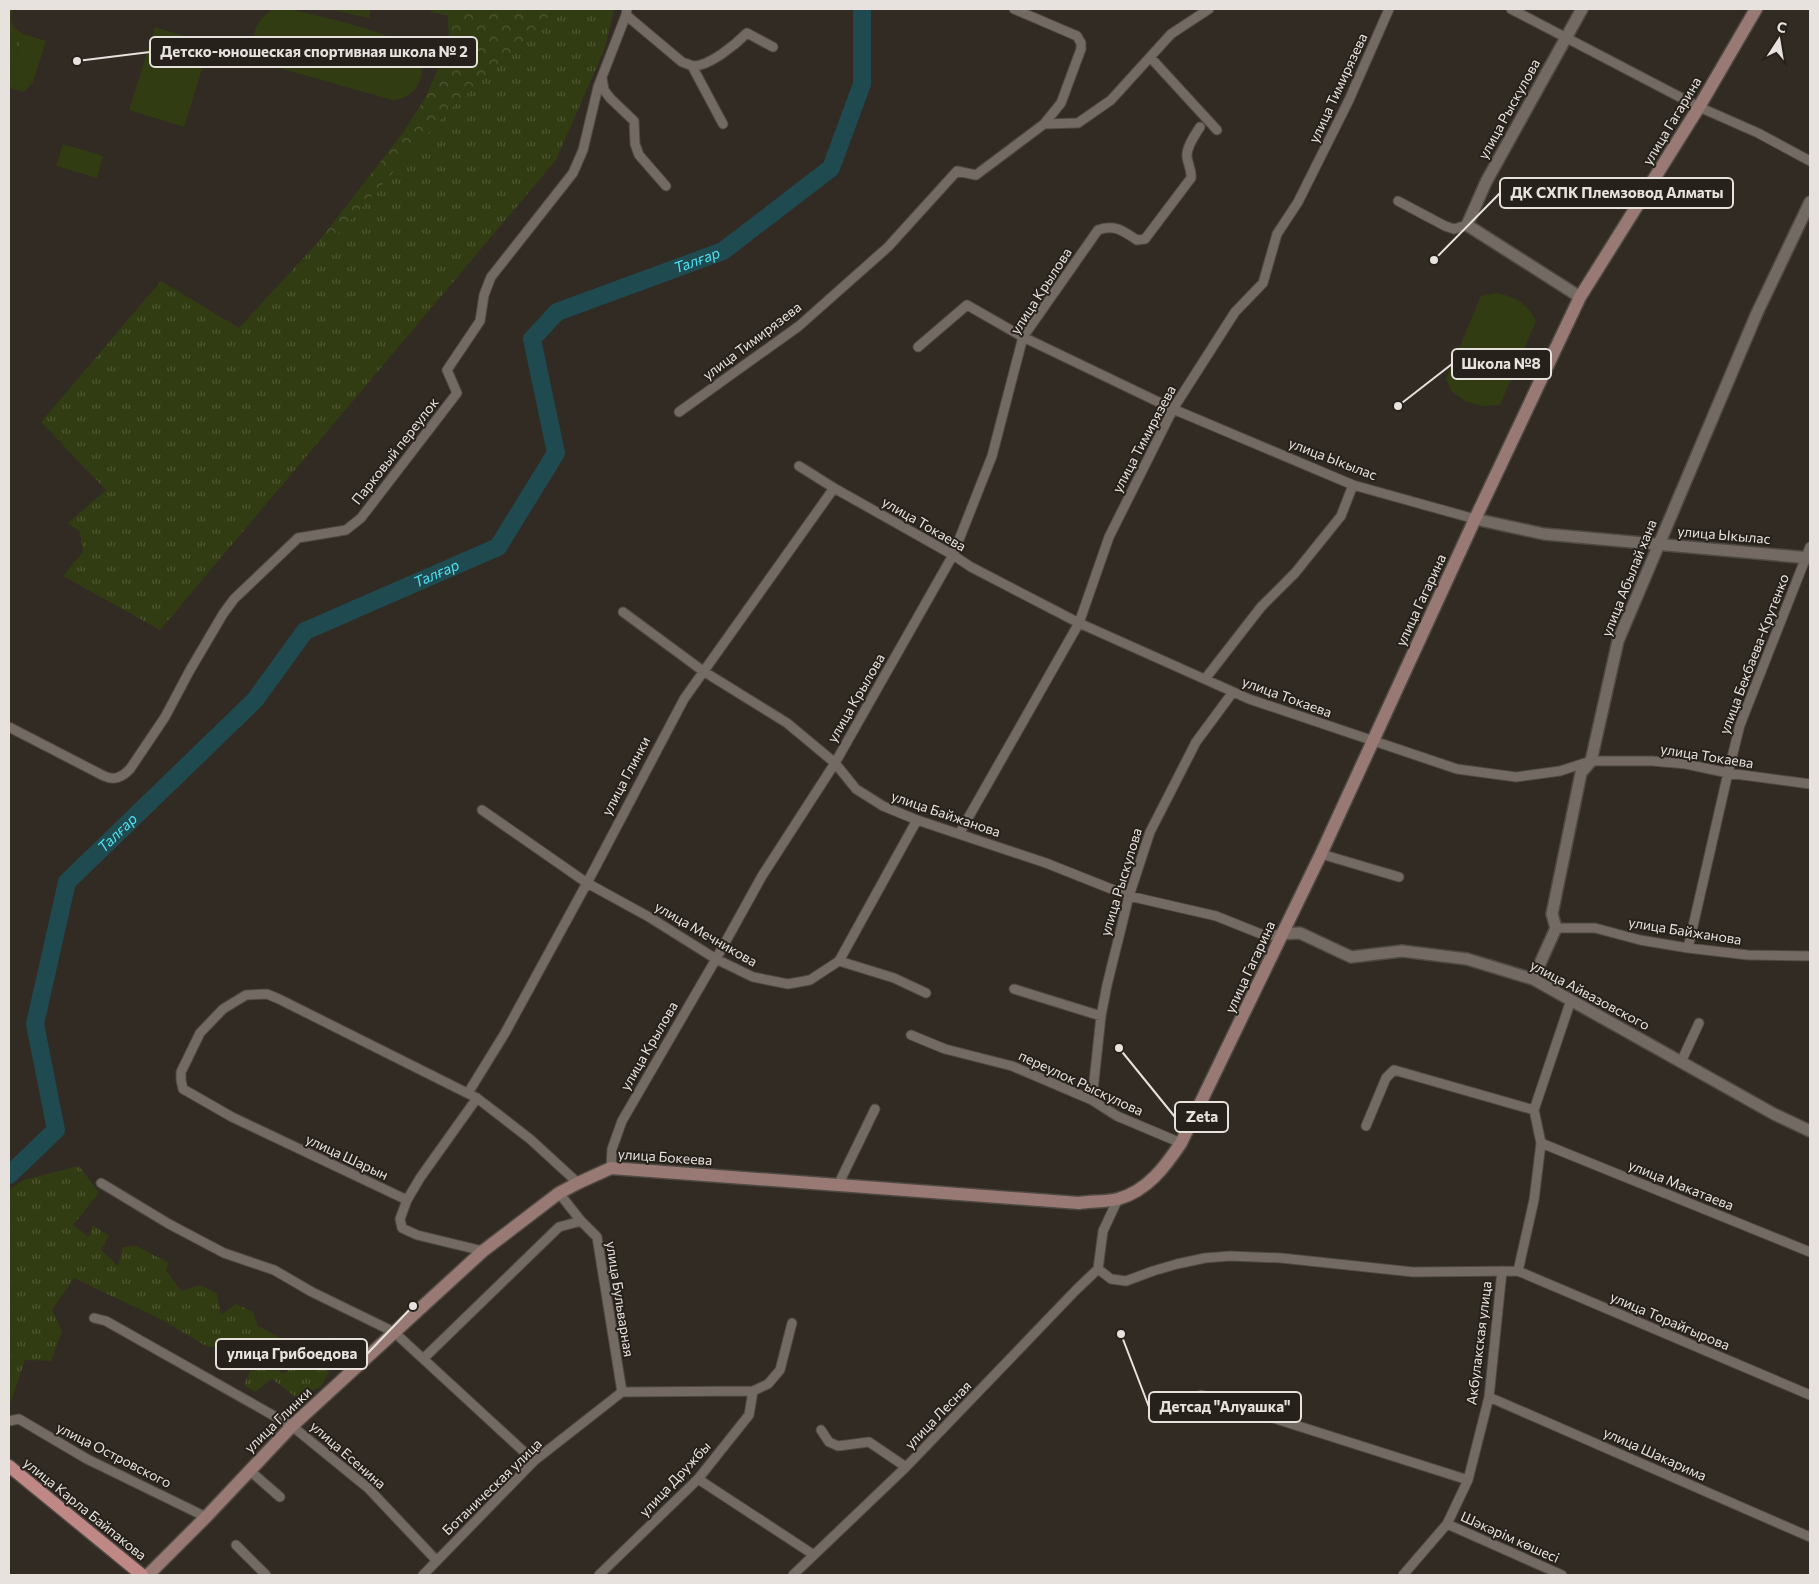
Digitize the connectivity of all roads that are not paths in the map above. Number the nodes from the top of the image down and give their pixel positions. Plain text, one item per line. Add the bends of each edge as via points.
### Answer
1 (1014, 9) edge
2 (1208, 9) edge
3 (1387, 9) edge
4 (1511, 9) edge
5 (1582, 9) edge
6 (1756, 9) edge
7 (627, 12) edge
8 (1565, 37) junction
9 (773, 47) dead end
10 (1150, 57) junction
11 (692, 66) junction
12 (602, 78) junction
13 (1699, 107) junction
14 (723, 124) dead end
15 (1044, 124) junction
16 (1200, 127) dead end
17 (1218, 130) dead end
18 (1810, 161) edge
19 (666, 186) dead end
20 (1398, 201) dead end
21 (1810, 202) edge
22 (1467, 225) junction
23 (1580, 297) junction
24 (1023, 338) junction
25 (918, 347) dead end
26 (1173, 409) junction
27 (679, 412) dead end
28 (799, 466) dead end
29 (1353, 486) junction
30 (834, 488) junction
31 (1475, 519) junction
32 (1659, 544) junction
33 (1809, 554) edge
34 (953, 555) junction
35 (623, 612) dead end
36 (1079, 623) junction
37 (703, 671) junction
38 (1205, 679) junction
39 (1233, 692) junction
40 (9, 727) edge
41 (1372, 741) junction
42 (1591, 762) junction
43 (835, 763) junction
44 (1728, 773) junction
45 (1810, 784) edge
46 (482, 810) dead end
47 (916, 820) junction
48 (959, 834) junction
49 (1321, 854) junction
50 (1399, 877) dead end
51 (587, 883) junction
52 (1129, 896) junction
53 (1293, 911) junction
54 (1556, 928) junction
55 (1300, 933) junction
56 (1281, 934) junction
57 (1688, 948) junction
58 (1810, 956) edge
59 (716, 959) junction
60 (839, 961) junction
61 (1533, 979) junction
62 (1014, 989) dead end
63 (926, 994) dead end
64 (1571, 1000) junction
65 (1100, 1016) junction
66 (1698, 1023) dead end
67 (911, 1035) dead end
68 (1681, 1062) junction
69 (468, 1093) junction
70 (477, 1098) junction
71 (1092, 1100) junction
72 (875, 1109) dead end
73 (1534, 1110) junction
74 (1366, 1126) dead end
75 (1810, 1131) edge
76 (1180, 1143) junction
77 (1540, 1143) junction
78 (610, 1168) junction
79 (578, 1182) junction
80 (101, 1183) dead end
81 (838, 1185) junction
82 (559, 1194) junction
83 (1118, 1199) junction
84 (407, 1200) junction
85 (581, 1221) junction
86 (483, 1251) junction
87 (1810, 1252) edge
88 (1098, 1269) junction
89 (1502, 1270) junction
90 (1518, 1272) junction
91 (94, 1318) dead end
92 (792, 1323) dead end
93 (394, 1332) junction
94 (424, 1358) junction
95 (753, 1391) junction
96 (622, 1392) junction
97 (1201, 1395) dead end
98 (1810, 1395) edge
99 (1489, 1396) junction
100 (9, 1421) edge
101 (292, 1426) junction
102 (821, 1430) dead end
103 (534, 1461) junction
104 (9, 1466) edge
105 (906, 1467) junction
106 (249, 1470) junction
107 (698, 1479) junction
108 (1468, 1480) junction
109 (280, 1497) dead end
110 (206, 1517) junction
111 (1447, 1524) junction
112 (1810, 1537) edge
113 (236, 1545) dead end
114 (814, 1555) junction
115 (437, 1561) junction
116 (142, 1575) edge
117 (148, 1575) edge
118 (266, 1575) edge
119 (423, 1575) edge
120 (599, 1575) edge
121 (793, 1575) edge
122 (1403, 1575) edge
123 (1562, 1575) edge

1 - 15 street via 1077,36 1082,43 1061,103
2 - 10 street via 1171,34
3 - 26 street, улица Тимирязева via 1349,100 1298,202 1277,234 1263,282 1235,312
4 - 8 street
5 - 8 street, улица Рыскулова
6 - 13 main road, улица Гагарина
7 - 11 street via 682,62
7 - 12 street, Парковый переулок
8 - 13 street
8 - 22 street, улица Рыскулова via 1486,182
9 - 11 street via 746,33 728,50
10 - 15 street via 1112,100 1078,123
10 - 17 street
11 - 14 street
12 - 19 street via 604,90 634,121 639,154
12 - 40 street, Парковый переулок via 583,150 573,173 491,277 480,321 447,370 458,393 360,518 346,530 298,538 234,599 165,717 130,769 117,778 104,776
13 - 18 street
13 - 23 main road, улица Гагарина
15 - 27 street, улица Тимирязева via 976,175 957,171 888,247 799,326
16 - 24 street, улица Крылова via 1187,152 1192,178 1145,239 1137,240 1121,229 1106,227 1098,230
20 - 22 street via 1445,226 1454,229
21 - 32 street, улица Абылай хана via 1757,313
22 - 23 street
23 - 31 main road, улица Гагарина
24 - 25 street, улица Ыкылас via 967,305
24 - 26 street, улица Ыкылас
24 - 34 street, улица Крылова via 992,456
26 - 29 street, улица Ыкылас
26 - 36 street, улица Тимирязева via 1109,537
28 - 30 street, улица Токаева
29 - 31 street, улица Ыкылас
29 - 38 street via 1341,516 1295,573 1261,607
30 - 34 street, улица Токаева
30 - 37 street, улица Глинки
31 - 32 street, улица Ыкылас via 1544,534
31 - 41 main road, улица Гагарина
32 - 33 street, улица Ыкылас
32 - 42 street, улица Абылай хана via 1618,641
33 - 44 street, улица Бекбаева-Крутенко via 1740,725
34 - 36 street, улица Токаева
34 - 43 street, улица Крылова
35 - 37 street, улица Байжанова
36 - 38 street, улица Токаева
36 - 48 street, улица Тимирязева
37 - 43 street, улица Байжанова via 787,723
37 - 51 street, улица Глинки via 684,698
38 - 39 street, улица Токаева
39 - 41 street, улица Токаева
39 - 52 street, улица Рыскулова via 1196,742 1150,832
41 - 42 street, улица Токаева via 1457,768 1516,777 1560,771
41 - 49 main road, улица Гагарина
42 - 44 street, улица Токаева via 1652,761
42 - 54 street, улица Абылай хана via 1581,773 1552,914
43 - 47 street, улица Байжанова via 856,789 883,806
43 - 59 street, улица Крылова via 762,876
44 - 45 street, улица Токаева
44 - 57 street, улица Бекбаева-Крутенко
46 - 51 street, улица Мечникова
47 - 48 street, улица Байжанова
47 - 60 street, улица Мечникова
48 - 52 street, улица Байжанова via 1046,863
49 - 50 street
49 - 53 main road, улица Гагарина
51 - 59 street, улица Мечникова
51 - 69 street, улица Глинки
52 - 56 street, улица Байжанова via 1216,916 1266,936
52 - 65 street, улица Рыскулова
53 - 55 street
53 - 56 main road, улица Гагарина
54 - 57 street, улица Байжанова via 1594,928
54 - 61 street, улица Абылай хана
55 - 56 street, улица Айвазовского
55 - 61 street, улица Айвазовского via 1351,957 1402,951 1467,959
56 - 76 main road, улица Гагарина
57 - 58 street, улица Байжанова
59 - 60 street, улица Мечникова via 753,977 788,984 810,980
59 - 78 street, улица Крылова via 622,1121 612,1148
60 - 63 street via 894,978
61 - 64 street, улица Айвазовского
62 - 65 street
64 - 68 street, улица Айвазовского
64 - 73 street
65 - 71 street, улица Рыскулова
66 - 68 street
67 - 71 street, переулок Рыскулова via 945,1049 1012,1066
68 - 75 street, улица Айвазовского
69 - 70 street
69 - 84 street, улица Шарын via 267,994 246,995 223,1009 200,1033 181,1072 183,1089 232,1117
70 - 79 street
70 - 84 street
71 - 76 street, переулок Рыскулова via 1117,1116
72 - 81 street
73 - 74 street via 1394,1070 1386,1078
73 - 77 street
76 - 83 main road, улица Гагарина via 1164,1167 1145,1186
77 - 87 street, улица Макатаева
77 - 90 street via 1534,1200
78 - 79 main road, улица Бокеева
78 - 81 main road, улица Бокеева
79 - 82 main road, улица Глинки
80 - 93 street via 216,1249 274,1270
81 - 83 main road, улица Бокеева via 1079,1203
82 - 85 street, улица Бульварная
82 - 86 main road, улица Глинки
83 - 88 street via 1104,1231
84 - 86 street via 400,1219 402,1228
85 - 94 street via 559,1228
85 - 96 street, улица Бульварная via 597,1237
86 - 93 main road, улица Глинки
88 - 89 street, улица Торайгырова via 1110,1279 1126,1281 1177,1264 1230,1256 1413,1272
88 - 105 street, улица Лесная
89 - 90 street, улица Торайгырова
89 - 99 street, Акбулакская улица
90 - 98 street, улица Торайгырова
91 - 101 street, улица Есенина via 106,1321
92 - 95 street via 780,1370 768,1384
93 - 94 street
93 - 101 main road, улица Глинки
94 - 103 street
95 - 96 street
95 - 107 street, улица Дружбы via 749,1415
96 - 103 street, Ботаническая улица
97 - 108 street
99 - 108 street, Акбулакская улица
99 - 112 street, улица Шакарима
100 - 110 street, улица Островского via 19,1419 87,1459
101 - 106 main road, улица Глинки
101 - 115 street, улица Есенина via 368,1488
102 - 105 street via 838,1446 869,1442
103 - 115 street, Ботаническая улица
104 - 116 main road, улица Карла Байпакова
105 - 114 street, улица Лесная
106 - 109 street
106 - 110 main road, улица Глинки
107 - 114 street
107 - 120 street, улица Дружбы
108 - 111 street, Акбулакская улица
110 - 117 main road, улица Глинки
111 - 122 street, Акбулакская улица
111 - 123 street, Шәкәрім көшесі
113 - 118 street
114 - 121 street, улица Лесная
115 - 119 street, Ботаническая улица

